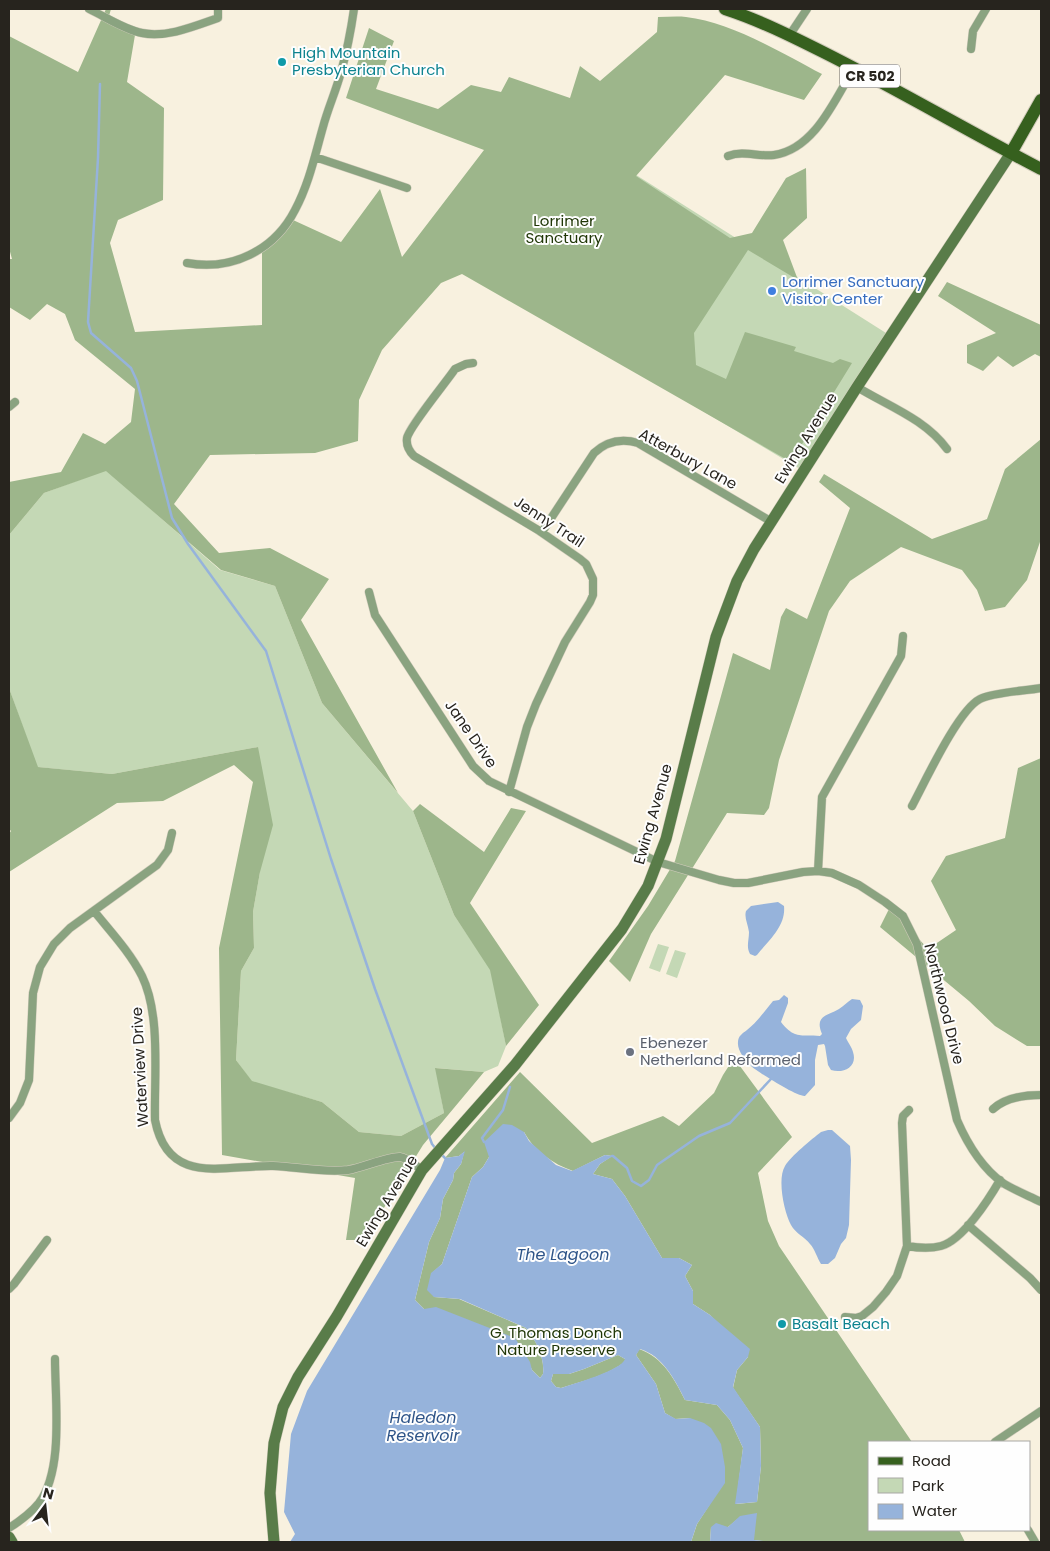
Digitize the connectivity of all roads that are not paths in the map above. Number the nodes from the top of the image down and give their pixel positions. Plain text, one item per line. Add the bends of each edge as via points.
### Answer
1 (88, 9) edge
2 (218, 9) edge
3 (354, 9) edge
4 (725, 9) edge
5 (807, 9) edge
6 (986, 9) edge
7 (789, 36) junction
8 (971, 49) dead end
9 (854, 68) junction
10 (1041, 100) edge
11 (1011, 153) junction
12 (728, 156) dead end
13 (315, 157) junction
14 (1041, 169) edge
15 (407, 188) dead end
16 (187, 263) dead end
17 (473, 363) dead end
18 (857, 387) junction
19 (947, 449) dead end
20 (772, 522) junction
21 (542, 532) junction
22 (369, 592) dead end
23 (903, 636) dead end
24 (1041, 688) edge
25 (509, 792) junction
26 (912, 806) dead end
27 (172, 832) dead end
28 (658, 862) junction
29 (818, 871) junction
30 (94, 911) junction
31 (1041, 1095) edge
32 (993, 1109) dead end
33 (909, 1110) dead end
34 (9, 1118) edge
35 (422, 1170) junction
36 (1000, 1180) junction
37 (1041, 1202) edge
38 (968, 1225) junction
39 (47, 1240) dead end
40 (907, 1246) junction
41 (9, 1289) edge
42 (1041, 1290) edge
43 (845, 1317) dead end
44 (55, 1359) dead end
45 (1041, 1410) edge
46 (996, 1441) edge
47 (9, 1528) edge
48 (9, 1537) edge
49 (12, 1542) edge
50 (274, 1542) edge

1 - 2 street via 122,26 152,34 194,27 218,18
3 - 13 street via 341,74
4 - 7 main road, CR 502
5 - 7 street
6 - 8 street via 973,31
7 - 9 main road, CR 502
9 - 11 main road, CR 502
9 - 12 street via 820,123 803,141 774,155 748,152
10 - 11 main road, Ewing Avenue
11 - 14 main road
11 - 18 main road, Ewing Avenue
13 - 15 street
13 - 16 street via 295,211 270,242 232,262 202,266
17 - 21 street, Jenny Trail via 455,369 409,432 407,446 414,456
18 - 19 street via 922,424
18 - 20 main road, Ewing Avenue
20 - 21 street, Atterbury Lane via 638,443 622,440 607,444 594,453
20 - 28 main road, Ewing Avenue via 737,581 721,621
21 - 25 street, Jenny Trail via 586,564 593,579 593,595 565,642 536,704
22 - 25 street, Jane Drive via 375,614 473,766 489,782
23 - 29 street via 901,656 822,797
24 - 26 street via 986,696 968,708
25 - 28 street, Jane Drive
27 - 30 street via 168,850 157,865
28 - 29 street, Northwood Drive via 734,883
28 - 35 main road, Ewing Avenue via 648,886 622,929 515,1066
29 - 36 street, Northwood Drive via 832,873 859,885 903,916 917,944 957,1120 984,1165
30 - 34 street via 63,934 40,967 33,993 29,1080 20,1103
30 - 35 street, Waterview Drive via 134,962 148,992 154,1022 154,1120 165,1147 180,1161 208,1170 275,1166 332,1171 399,1157
31 - 32 street via 1007,1100
33 - 40 street via 902,1123
35 - 50 main road, Ewing Avenue via 283,1407 271,1466
36 - 37 street, Northwood Drive
36 - 38 street via 987,1203
38 - 40 street via 942,1246
38 - 42 street
39 - 41 street
40 - 43 street via 897,1276 873,1307 862,1316
44 - 47 street via 56,1450 50,1479 36,1507
45 - 46 street
48 - 49 main road

